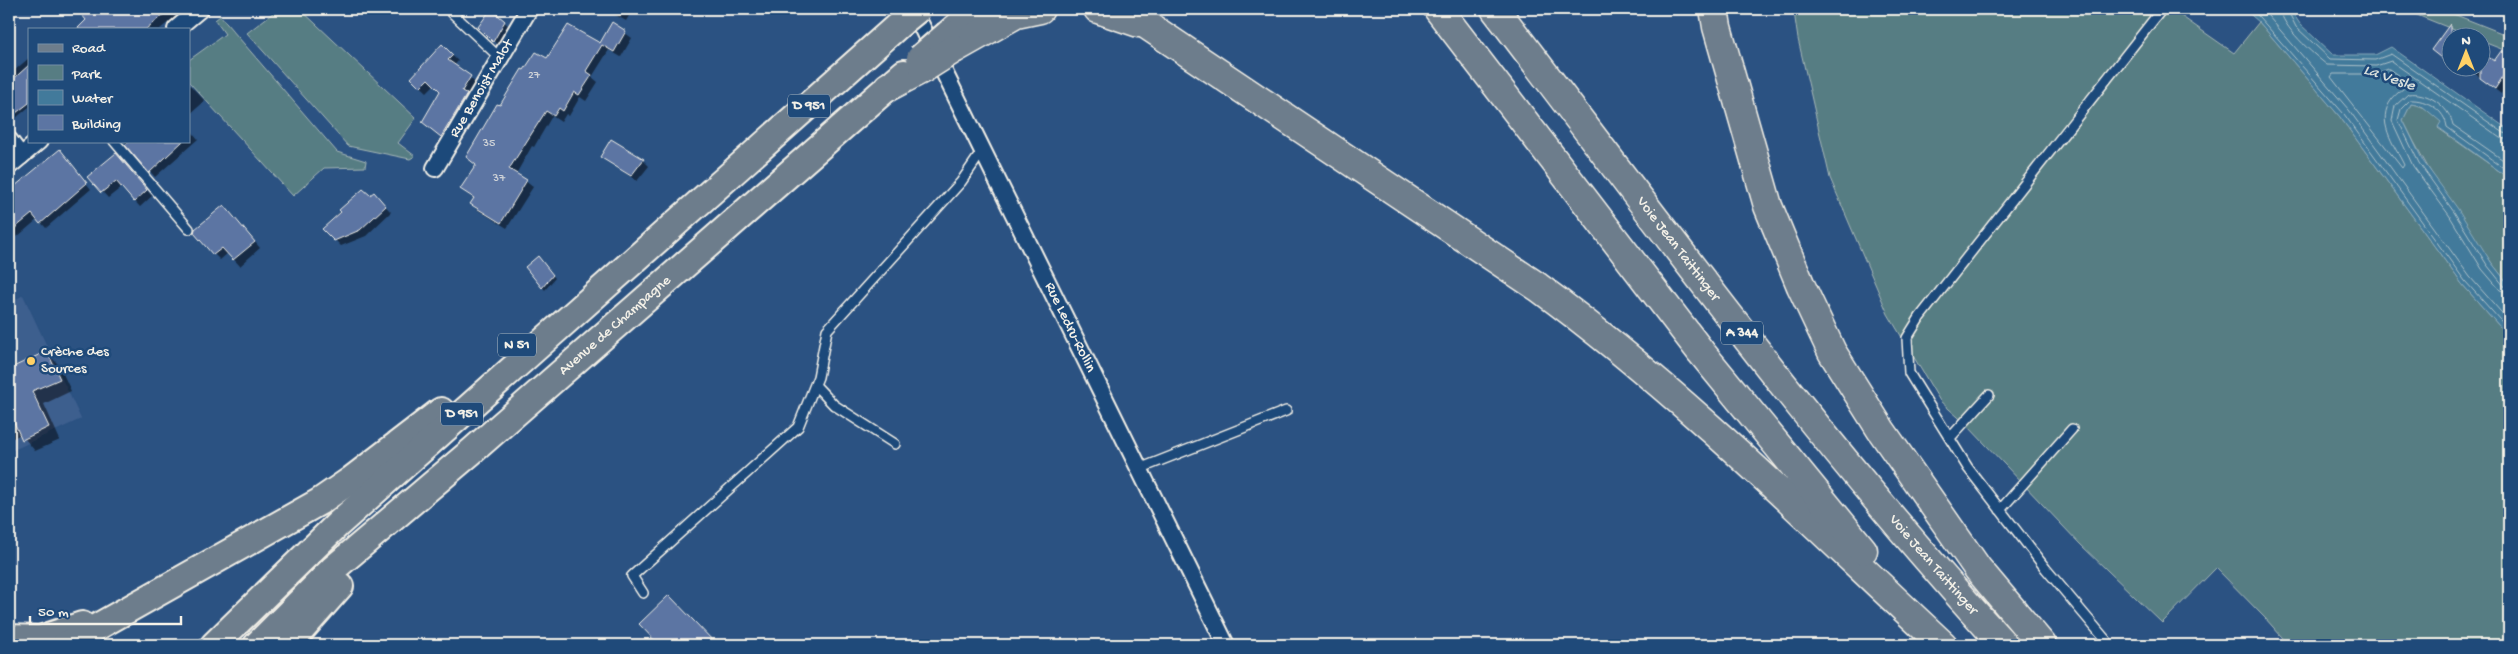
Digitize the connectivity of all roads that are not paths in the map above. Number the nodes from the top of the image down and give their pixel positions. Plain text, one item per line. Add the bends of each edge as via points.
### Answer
1 (200, 9) edge
2 (448, 9) edge
3 (529, 9) edge
4 (977, 9) edge
5 (1040, 9) edge
6 (1098, 9) edge
7 (1123, 9) edge
8 (1438, 9) edge
9 (1495, 9) edge
10 (1714, 9) edge
11 (2162, 9) edge
12 (911, 13) edge
13 (1150, 27) junction
14 (177, 28) edge
15 (951, 42) junction
16 (500, 58) junction
17 (888, 88) joint
18 (9, 140) edge
19 (38, 142) edge
20 (115, 142) edge
21 (983, 150) junction
22 (15, 161) edge
23 (436, 168) dead end
24 (715, 189) junction
25 (189, 229) dead end
26 (814, 385) junction
27 (1989, 395) dead end
28 (1286, 411) dead end
29 (2072, 430) dead end
30 (1950, 438) junction
31 (895, 444) dead end
32 (472, 452) junction
33 (1139, 469) junction
34 (2000, 510) junction
35 (643, 593) dead end
36 (125, 611) junction
37 (9, 638) edge
38 (66, 645) edge
39 (214, 645) edge
40 (257, 645) edge
41 (288, 645) edge
42 (1226, 645) edge
43 (1943, 645) edge
44 (2004, 645) edge
45 (2042, 645) edge
46 (2110, 645) edge

1 - 14 street
2 - 16 lane
3 - 16 street, Rue Benoist Malot
4 - 15 main road
5 - 15 highway via 1016,14
6 - 13 highway
7 - 13 highway
8 - 43 highway, A 344 via 1701,352
9 - 44 highway, Voie Jean Taittinger / A 344 via 1826,437
10 - 45 highway via 1768,206 1832,352 1881,430 1973,561
11 - 30 lane via 1920,317 1908,338 1909,373
12 - 21 street, Rue Ledru-Rollin
12 - 24 main road, D 951
13 - 43 highway via 1538,287 1605,336 1720,436
15 - 17 highway, bridge
16 - 23 street, Rue Benoist Malot
17 - 32 main road, Avenue de Champagne / D 951
18 - 22 street
19 - 22 street
20 - 25 lane
21 - 26 lane via 961,182 827,330
21 - 33 street, Rue Ledru-Rollin
24 - 36 main road, N 51 via 661,222 439,413 351,480 319,502
24 - 39 main road, D 951 via 338,524
26 - 31 lane via 834,405
26 - 35 lane via 798,427 632,576
27 - 30 lane
28 - 33 lane
29 - 34 lane
30 - 34 lane
32 - 40 main road, Avenue de Champagne / D 951 via 333,569
32 - 41 main road via 335,591
33 - 42 street, Rue Ledru-Rollin
34 - 46 lane
36 - 37 main road, N 51 via 40,639
36 - 38 main road, N 51

